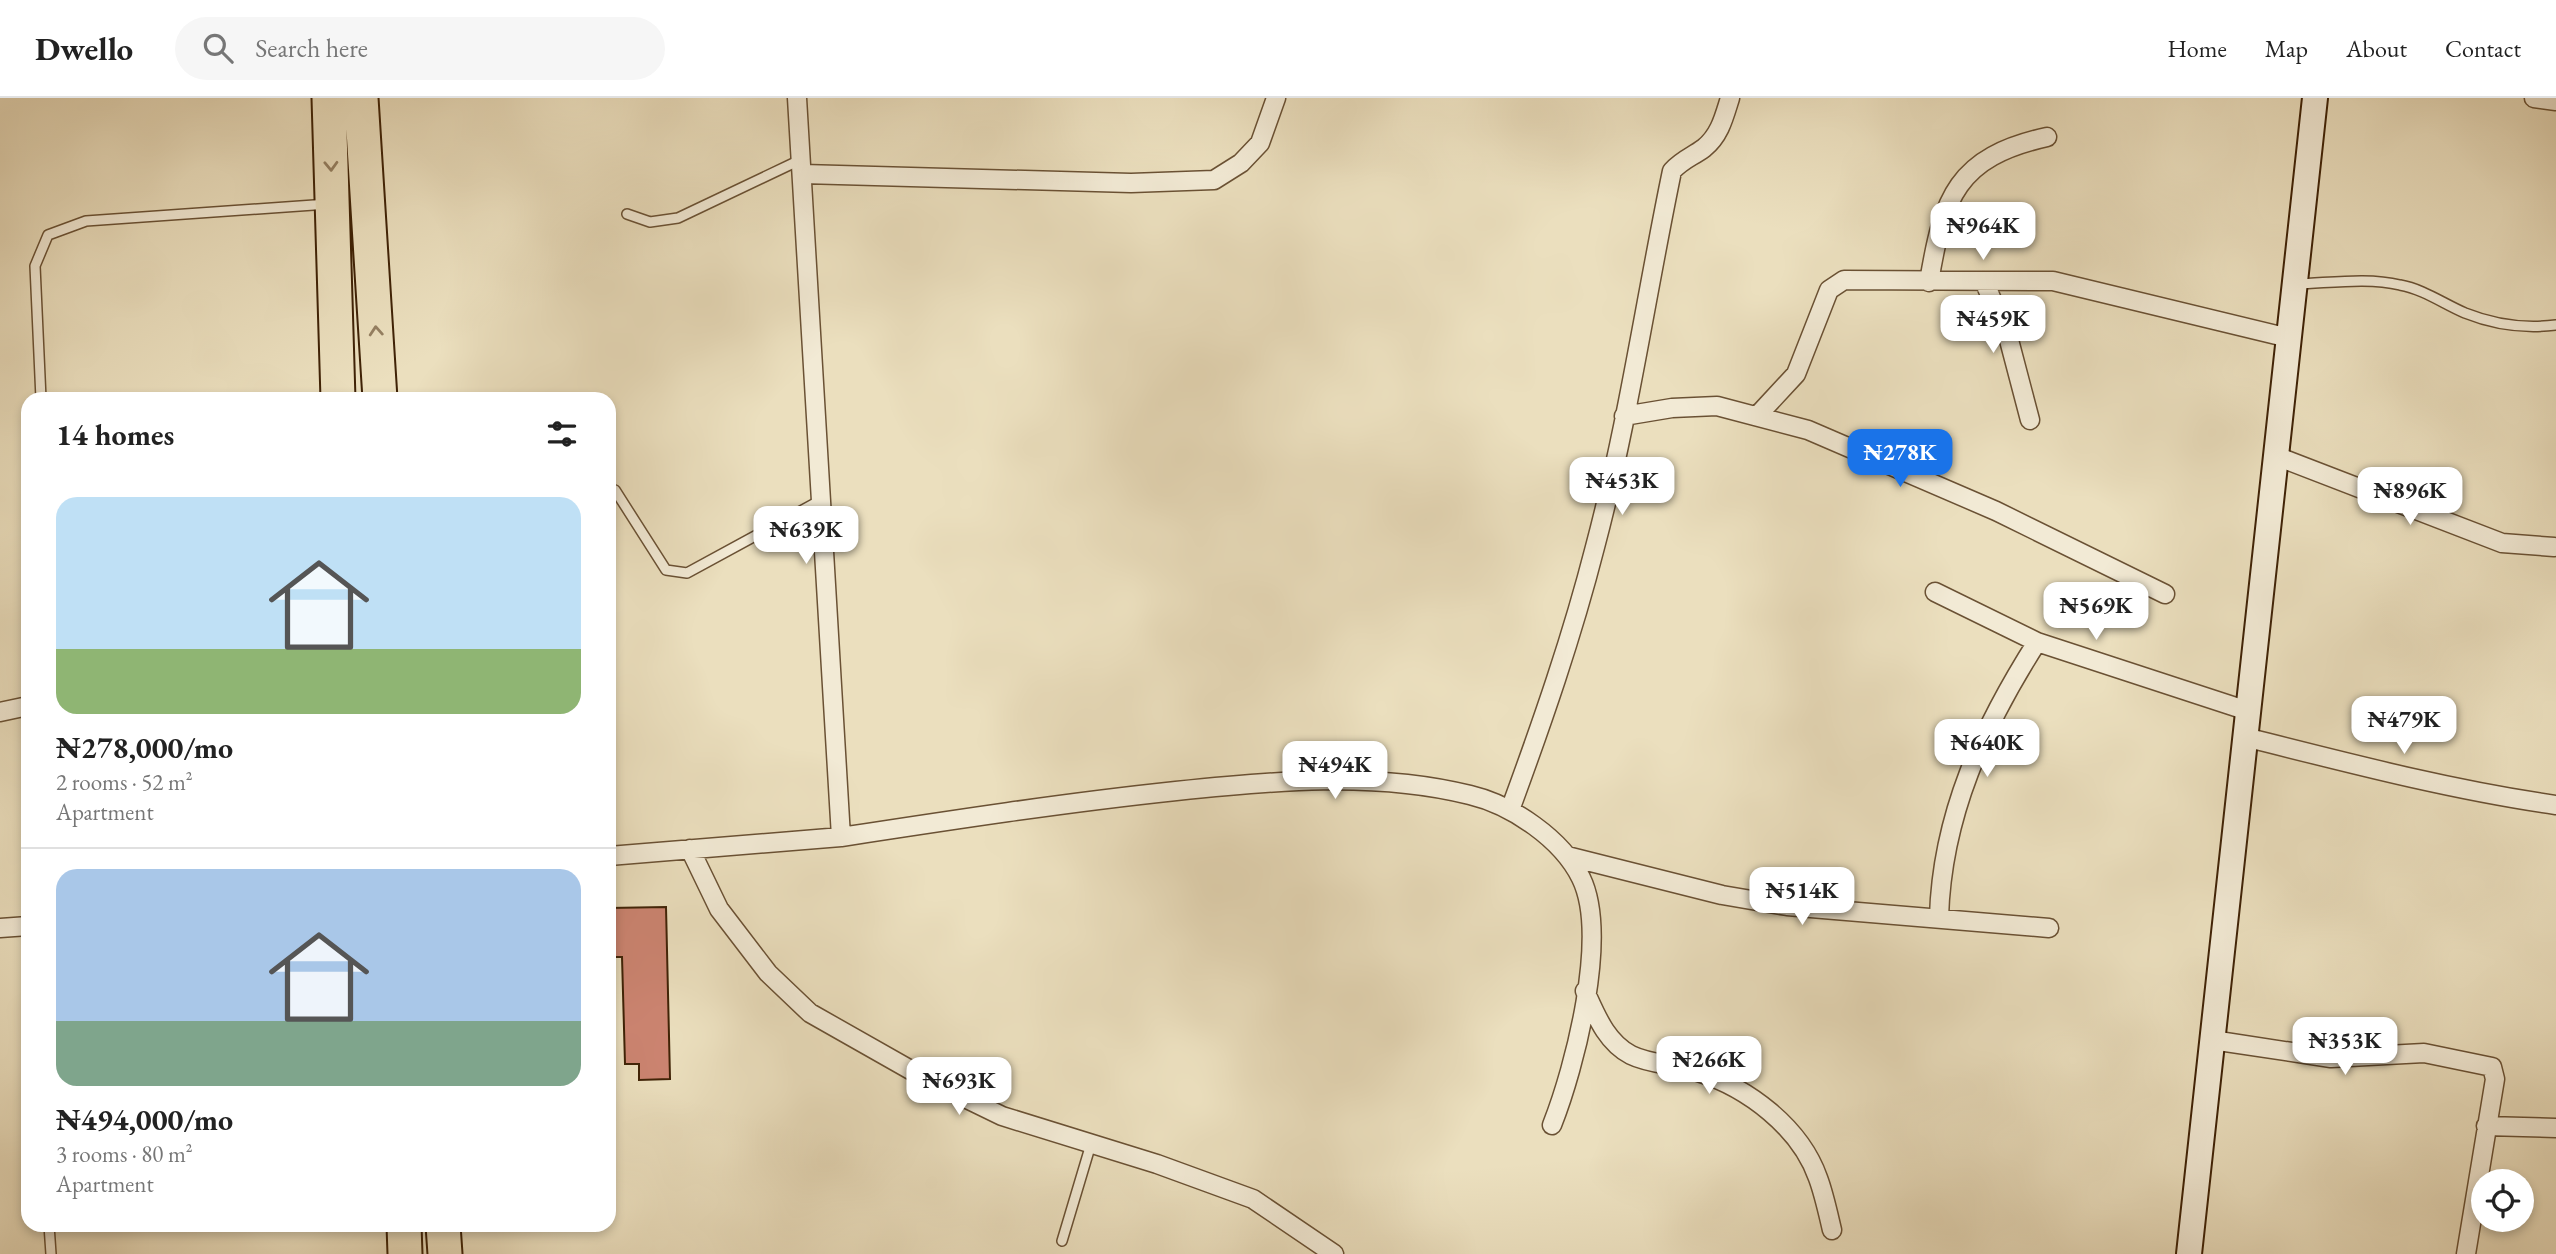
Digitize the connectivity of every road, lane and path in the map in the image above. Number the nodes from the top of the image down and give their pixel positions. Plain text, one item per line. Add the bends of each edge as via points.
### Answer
1 (329, 98) edge
2 (361, 98) edge
3 (797, 98) edge
4 (1276, 98) edge
5 (1730, 98) edge
6 (2315, 98) edge
7 (2534, 98) edge
8 (2556, 101) edge
9 (2047, 137) dead end
10 (802, 167) junction
11 (332, 204) junction
12 (627, 214) dead end
13 (1984, 281) junction
14 (1929, 282) junction
15 (2295, 284) junction
16 (2556, 325) edge
17 (2289, 338) junction
18 (41, 392) edge
19 (338, 392) edge
20 (380, 392) edge
21 (1758, 415) junction
22 (1625, 416) junction
23 (2030, 420) dead end
24 (2276, 456) junction
25 (616, 492) edge
26 (821, 500) junction
27 (2554, 547) dead end
28 (1935, 592) dead end
29 (2165, 594) dead end
30 (2037, 642) junction
31 (21, 708) edge
32 (2248, 711) junction
33 (0, 712) edge
34 (2245, 737) junction
35 (2556, 806) edge
36 (1510, 810) junction
37 (841, 837) junction
38 (690, 849) junction
39 (616, 855) edge
40 (1567, 856) junction
41 (1939, 918) junction
42 (21, 926) edge
43 (0, 928) edge
44 (2049, 928) dead end
45 (1585, 991) junction
46 (2213, 1040) junction
47 (1552, 1125) dead end
48 (2486, 1126) junction
49 (2556, 1128) edge
50 (1091, 1144) junction
51 (1832, 1230) dead end
52 (49, 1232) edge
53 (404, 1232) edge
54 (443, 1232) edge
55 (1062, 1241) dead end
56 (51, 1254) edge
57 (405, 1254) edge
58 (445, 1254) edge
59 (1334, 1254) edge
60 (2189, 1254) edge
61 (2466, 1254) edge

1 -> 11 highway
20 -> 2 highway
3 - 10 street
4 - 10 street via 1260,143 1241,163 1214,180 1131,183
5 - 22 street via 1721,127 1703,148 1683,158 1672,171
6 - 15 main road
7 - 8 street
9 - 14 street via 1992,154 1967,174 1940,224
10 - 12 lane via 678,218 650,222
10 - 26 street
11 - 18 lane via 86,221 48,235 35,266
11 - 19 highway
13 - 14 street
13 - 17 street via 2053,281
13 - 23 street via 2008,340
14 - 21 street via 1844,280 1829,290 1796,374
15 - 16 lane via 2401,285 2512,326
15 - 17 main road
17 - 24 main road
21 - 22 street via 1717,406
21 - 29 street via 1864,452
22 - 36 street via 1562,667
24 - 27 street via 2502,543
24 - 32 main road
25 - 26 lane via 672,573 687,573
26 - 37 street
28 - 30 street
30 - 32 street
30 - 41 street via 2003,696 1959,796 1940,882
31 - 33 street
32 - 34 main road
34 - 35 street
34 - 46 main road
36 - 37 street via 1472,795 1374,780 1243,784 1081,801
36 - 40 street
37 - 38 street
38 - 39 street
38 - 50 street via 719,909 768,973 810,1013 1002,1116
40 - 41 street via 1722,895 1787,906
40 - 45 street via 1589,900 1593,929
41 - 44 street
42 - 43 street
45 - 47 street via 1567,1087
45 - 51 street via 1605,1032 1630,1054 1729,1083 1800,1141 1818,1177
46 - 48 street via 2331,1058 2424,1053 2488,1063 2495,1079
46 - 60 main road
48 - 49 street
48 - 61 street
50 - 55 lane
50 - 59 street via 1253,1199
52 - 56 lane
53 - 57 highway
54 - 58 highway

